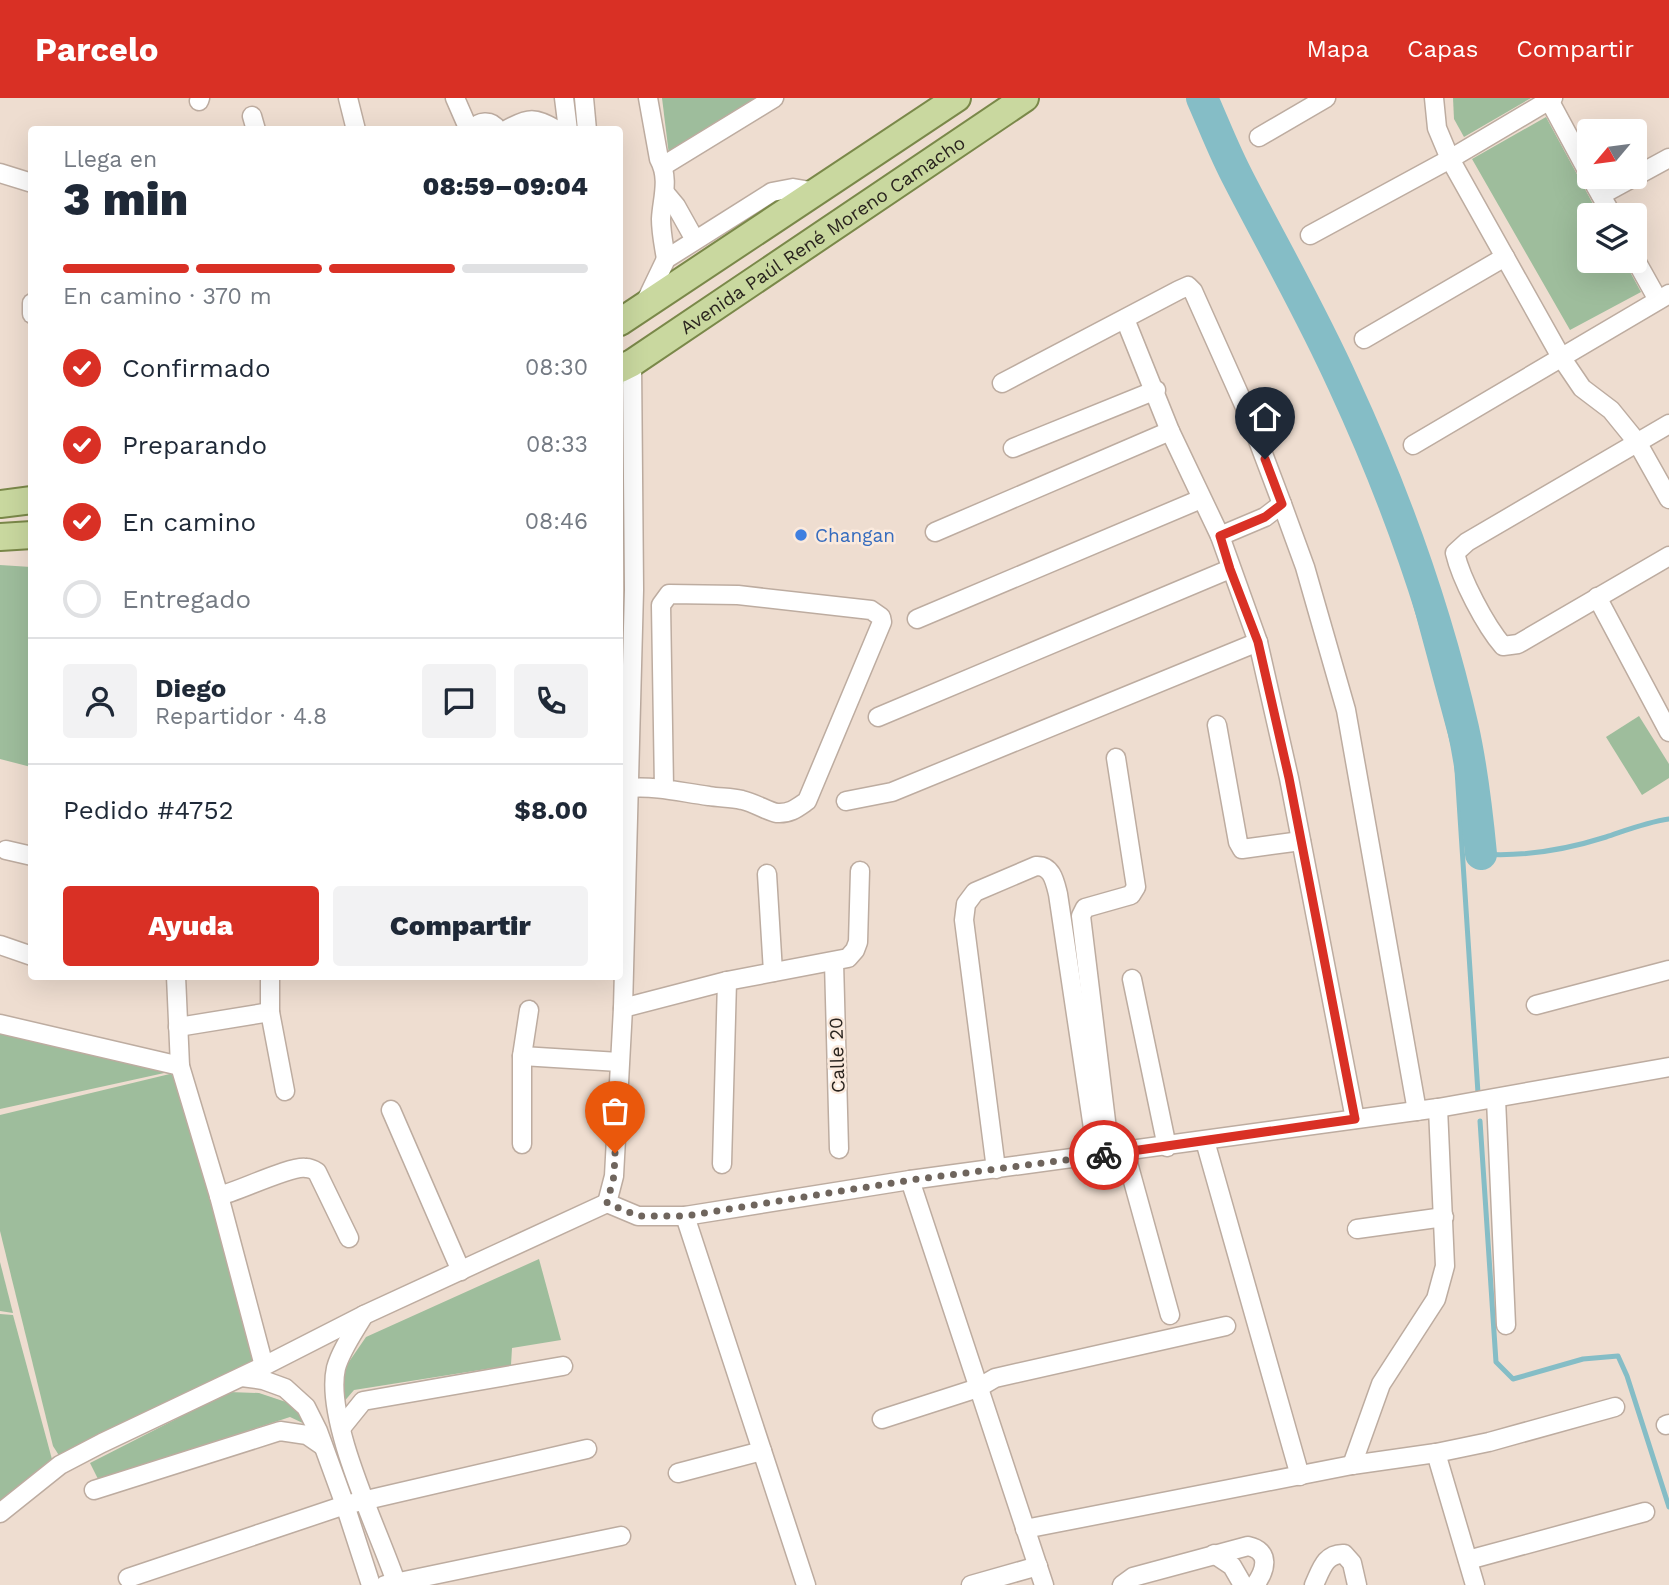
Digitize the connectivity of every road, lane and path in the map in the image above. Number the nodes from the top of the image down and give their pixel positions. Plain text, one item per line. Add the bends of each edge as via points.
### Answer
1 (348, 98) edge
2 (456, 98) edge
3 (564, 98) edge
4 (584, 98) edge
5 (648, 98) edge
6 (774, 98) edge
7 (957, 98) edge
8 (1025, 98) edge
9 (1326, 98) edge
10 (1434, 98) edge
11 (1550, 99) edge
12 (355, 126) edge
13 (468, 126) edge
14 (474, 126) edge
15 (496, 126) edge
16 (513, 126) edge
17 (550, 126) edge
18 (568, 126) edge
19 (587, 126) edge
20 (1259, 137) dead end
21 (1577, 150) edge
22 (1669, 158) edge
23 (1450, 159) junction
24 (663, 166) junction
25 (0, 173) edge
26 (28, 182) edge
27 (1598, 189) edge
28 (816, 192) junction
29 (666, 194) junction
30 (1601, 195) junction
31 (1605, 203) edge
32 (1310, 235) dead end
33 (695, 240) junction
34 (1505, 257) junction
35 (666, 259) junction
36 (1646, 273) edge
37 (1664, 297) edge
38 (626, 317) edge
39 (1125, 319) junction
40 (1364, 339) dead end
41 (1561, 357) junction
42 (626, 366) edge
43 (1002, 383) dead end
44 (1156, 390) junction
45 (1669, 424) edge
46 (1170, 431) junction
47 (1637, 442) junction
48 (1413, 445) dead end
49 (1013, 448) dead end
50 (1201, 499) junction
51 (1669, 499) edge
52 (28, 500) edge
53 (0, 504) edge
54 (1282, 504) junction
55 (935, 532) dead end
56 (28, 535) edge
57 (1220, 536) junction
58 (0, 537) edge
59 (1669, 556) edge
60 (1230, 569) junction
61 (1597, 597) junction
62 (918, 619) dead end
63 (1258, 642) junction
64 (878, 717) dead end
65 (1217, 725) dead end
66 (1669, 732) edge
67 (1116, 758) dead end
68 (624, 768) edge
69 (628, 788) junction
70 (664, 788) junction
71 (846, 801) dead end
72 (1301, 841) junction
73 (6, 850) dead end
74 (28, 855) edge
75 (860, 871) dead end
76 (767, 874) dead end
77 (623, 919) edge
78 (0, 945) edge
79 (28, 955) edge
80 (834, 962) junction
81 (1669, 970) edge
82 (773, 972) junction
83 (1132, 979) dead end
84 (176, 980) edge
85 (270, 980) edge
86 (623, 980) edge
87 (727, 981) junction
88 (1535, 1004) dead end
89 (623, 1008) junction
90 (529, 1010) dead end
91 (270, 1012) junction
92 (0, 1024) edge
93 (178, 1027) junction
94 (522, 1056) junction
95 (619, 1062) junction
96 (180, 1066) junction
97 (1669, 1067) edge
98 (285, 1091) dead end
99 (1496, 1099) junction
100 (1438, 1108) junction
101 (391, 1110) dead end
102 (1417, 1111) junction
103 (1355, 1119) junction
104 (1205, 1140) junction
105 (522, 1144) dead end
106 (1167, 1147) junction
107 (839, 1149) dead end
108 (1111, 1154) junction
109 (722, 1164) dead end
110 (996, 1169) junction
111 (911, 1180) junction
112 (219, 1196) junction
113 (607, 1203) junction
114 (685, 1216) junction
115 (1444, 1217) junction
116 (1357, 1229) dead end
117 (349, 1238) dead end
118 (461, 1271) junction
119 (364, 1315) junction
120 (1170, 1315) dead end
121 (1506, 1325) dead end
122 (1226, 1326) dead end
123 (264, 1366) junction
124 (563, 1366) dead end
125 (242, 1377) junction
126 (978, 1388) junction
127 (1615, 1407) dead end
128 (882, 1419) dead end
129 (341, 1427) junction
130 (323, 1446) junction
131 (587, 1448) dead end
132 (762, 1451) junction
133 (1436, 1453) junction
134 (1352, 1465) junction
135 (678, 1473) dead end
136 (1300, 1476) junction
137 (94, 1490) dead end
138 (365, 1500) junction
139 (345, 1505) junction
140 (1645, 1512) dead end
141 (0, 1513) edge
142 (1025, 1529) junction
143 (621, 1536) dead end
144 (1214, 1554) junction
145 (1468, 1560) junction
146 (1038, 1566) junction
147 (128, 1578) dead end
148 (392, 1584) edge
149 (370, 1585) edge
150 (806, 1585) edge
151 (971, 1585) edge
152 (1044, 1585) edge
153 (1122, 1585) edge
154 (1242, 1585) edge
155 (1255, 1585) edge
156 (1314, 1585) edge
157 (1357, 1585) edge
158 (1475, 1585) edge

1 - 12 street
2 - 13 street
3 - 18 street
4 - 19 street
5 - 24 street
6 - 24 street
7 - 28 main road, Avenida Paúl René Moreno Camacho
8 - 42 main road, Avenida Paúl René Moreno Camacho
9 - 20 street
10 - 23 street via 1437,128
11 - 21 street
11 - 23 street
14 - 15 street via 485,122
16 - 17 street via 523,120 540,120
22 - 30 street
23 - 32 street
23 - 34 street
24 - 29 street
25 - 26 street
27 - 30 street
28 - 33 street via 793,188 772,192
28 - 38 main road, Avenida Paúl René Moreno Camacho
29 - 33 street
29 - 35 street via 661,217
30 - 31 street
33 - 35 street
34 - 40 street
34 - 41 street
35 - 38 street
36 - 37 street
37 - 41 street
39 - 43 street
39 - 44 street
39 - 54 street via 1188,286 1248,414
41 - 47 street via 1582,388 1611,410
41 - 48 street
42 - 68 street via 634,590
44 - 46 street
44 - 49 street
45 - 47 street
46 - 50 street
46 - 55 street
47 - 51 street
47 - 61 street via 1455,553 1503,646 1518,644
50 - 57 street
50 - 62 street
52 - 53 main road
54 - 57 street via 1265,517
54 - 102 street via 1346,710
56 - 58 main road
57 - 60 street
59 - 61 street
60 - 63 street
60 - 64 street
61 - 66 street
63 - 71 street via 892,792
63 - 72 street
65 - 72 street via 1242,849
67 - 108 street via 1136,887 1131,895 1085,908 1081,916
68 - 69 street
69 - 70 street
69 - 77 street
70 - 70 street via 661,605 669,594 767,598 871,610 881,617 807,801 791,812 775,813 739,799
72 - 103 street
73 - 74 street
75 - 80 street via 858,942 848,958
76 - 82 street
78 - 79 street
80 - 82 street
80 - 107 street, Calle 20
81 - 88 street
82 - 87 street
83 - 106 street
84 - 93 street
85 - 91 street
86 - 89 street
87 - 89 street
87 - 109 street
89 - 95 street
90 - 94 street
91 - 93 street
91 - 98 street
92 - 96 street
93 - 96 street
94 - 95 street
94 - 105 street
95 - 113 street via 614,1176
96 - 112 street
97 - 99 street
99 - 100 street
99 - 121 street
100 - 102 street
100 - 115 street
101 - 118 street
102 - 103 street
103 - 104 street
104 - 106 street
104 - 136 street
106 - 108 street
108 - 110 street
108 - 110 street via 1055,879 1049,870 1036,866 975,892 965,904
108 - 120 street
110 - 111 street
111 - 114 street
111 - 126 street
112 - 117 street via 306,1168 317,1172
112 - 123 street
113 - 114 street via 638,1216
113 - 118 street
114 - 132 street
115 - 116 street
115 - 134 street via 1445,1266 1436,1299 1381,1384
118 - 119 street
119 - 123 street
119 - 129 street via 337,1367 334,1394
122 - 126 street via 995,1378
123 - 125 street
124 - 129 street via 363,1401
125 - 130 street via 285,1388 306,1407
125 - 141 street via 60,1465
126 - 128 street
126 - 142 street
127 - 133 street
129 - 138 street
130 - 137 street via 307,1435 280,1431
130 - 139 street
131 - 138 street
132 - 135 street
132 - 150 street
133 - 134 street
133 - 145 street
134 - 136 street
136 - 142 street
138 - 139 street
138 - 148 street
139 - 147 street
139 - 149 street
140 - 145 street
142 - 146 street
143 - 148 street
144 - 153 street via 1133,1577
144 - 154 street via 1232,1566
144 - 155 street via 1257,1548 1265,1562
145 - 158 street
146 - 151 street
146 - 152 street
156 - 157 street via 1327,1559 1344,1554 1352,1563

